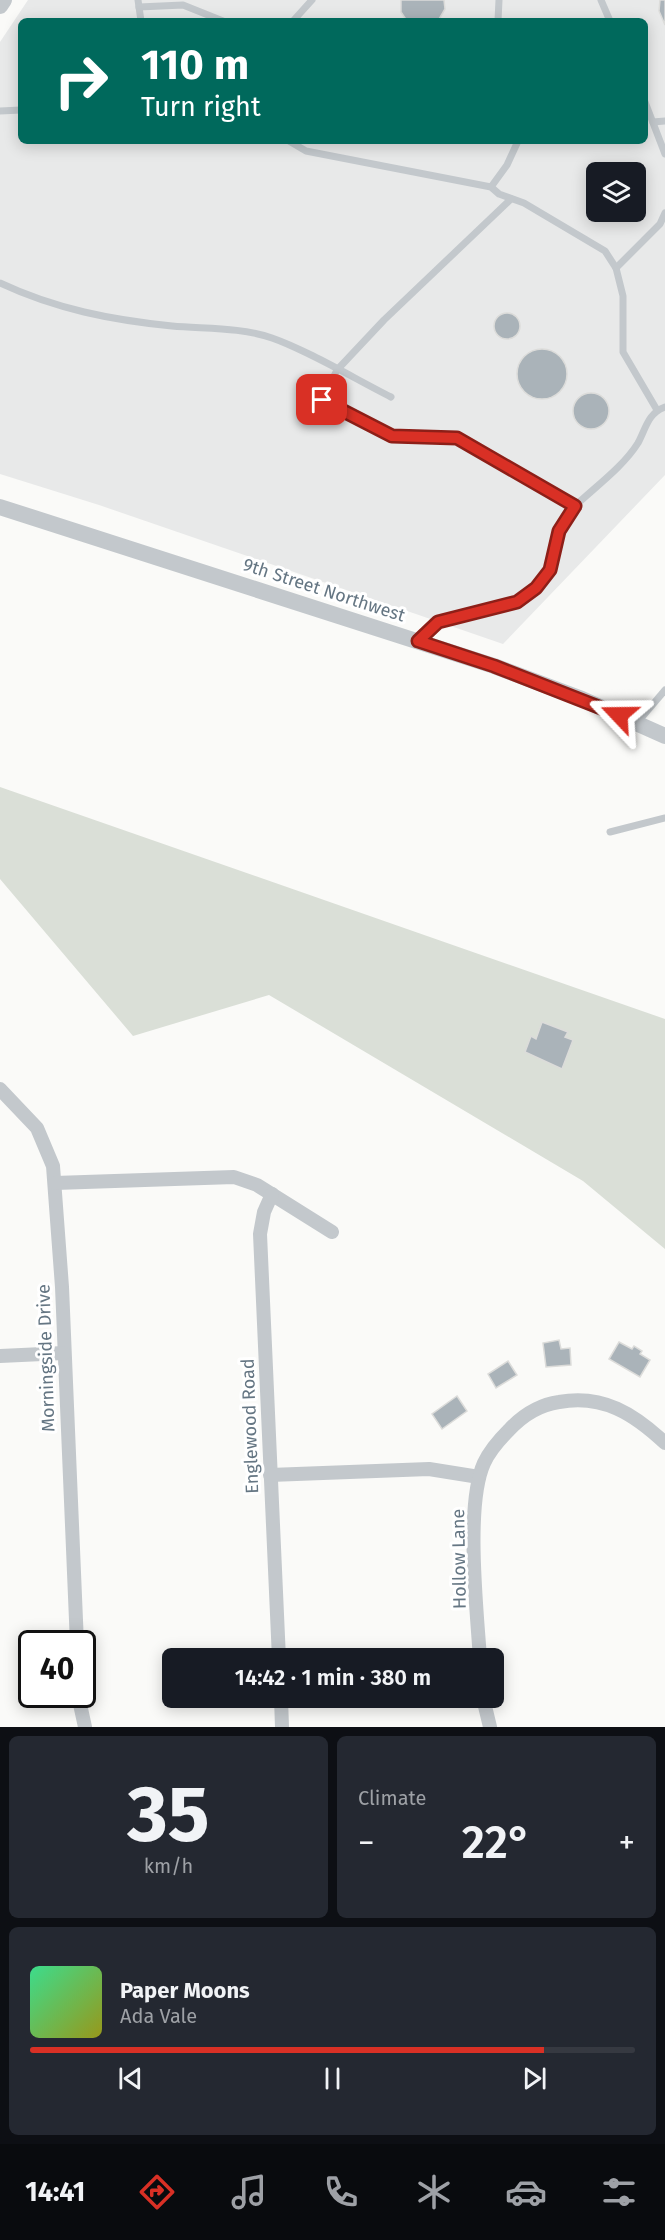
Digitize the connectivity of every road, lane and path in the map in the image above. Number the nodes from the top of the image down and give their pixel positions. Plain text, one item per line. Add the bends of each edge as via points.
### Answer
1 (4, 0) edge
2 (312, 0) edge
3 (499, 0) edge
4 (602, 0) edge
5 (138, 4) edge
6 (0, 6) edge
7 (216, 18) edge
8 (295, 18) edge
9 (498, 18) edge
10 (609, 18) edge
11 (18, 110) edge
12 (648, 110) edge
13 (0, 111) edge
14 (665, 121) edge
15 (653, 122) junction
16 (294, 144) edge
17 (517, 144) edge
18 (665, 154) edge
19 (491, 187) junction
20 (511, 199) junction
21 (665, 213) edge
22 (616, 268) junction
23 (0, 283) edge
24 (337, 370) junction
25 (391, 397) dead end
26 (665, 407) edge
27 (657, 410) junction
28 (575, 506) junction
29 (0, 507) edge
30 (418, 641) junction
31 (665, 690) edge
32 (637, 723) junction
33 (665, 736) edge
34 (665, 818) edge
35 (610, 832) dead end
36 (0, 1089) edge
37 (55, 1183) junction
38 (272, 1194) junction
39 (332, 1233) dead end
40 (63, 1353) junction
41 (0, 1356) edge
42 (665, 1443) edge
43 (270, 1475) junction
44 (479, 1478) junction
45 (76, 1630) edge
46 (278, 1648) edge
47 (480, 1648) edge
48 (81, 1708) edge
49 (281, 1708) edge
50 (485, 1708) edge
51 (85, 1727) edge
52 (282, 1727) edge
53 (490, 1727) edge

1 - 6 street
2 - 8 lane
3 - 9 lane
4 - 10 lane
5 - 7 lane via 183,5
11 - 13 lane
12 - 15 lane
14 - 15 lane
15 - 18 lane
16 - 19 lane via 306,152
17 - 19 lane
19 - 20 lane
20 - 22 lane via 605,251
20 - 24 lane
21 - 22 lane via 660,224
22 - 27 lane via 623,296 623,352
23 - 24 lane via 79,313 272,338
24 - 25 lane
24 - 28 lane via 322,400 392,436 457,438
26 - 27 lane
27 - 28 lane via 637,444
28 - 30 lane via 559,531 550,570 536,588 517,602 438,622
29 - 30 street, 9th Street Northwest
30 - 32 street, 9th Street Northwest via 494,666
31 - 32 lane
32 - 33 street, 9th Street Northwest
34 - 35 lane
36 - 37 street, Morningside Drive via 37,1128 50,1154
37 - 38 street via 223,1176 245,1180
37 - 40 street, Morningside Drive
38 - 39 street
38 - 43 street, Englewood Road via 260,1234
40 - 41 street
40 - 45 street, Morningside Drive
42 - 44 street, Hollow Lane via 634,1416 616,1407 603,1402 561,1401 538,1407 518,1420 494,1445
43 - 44 street via 429,1469
43 - 46 street, Englewood Road
44 - 47 street, Hollow Lane via 474,1523
48 - 51 street
49 - 52 street
50 - 53 street

